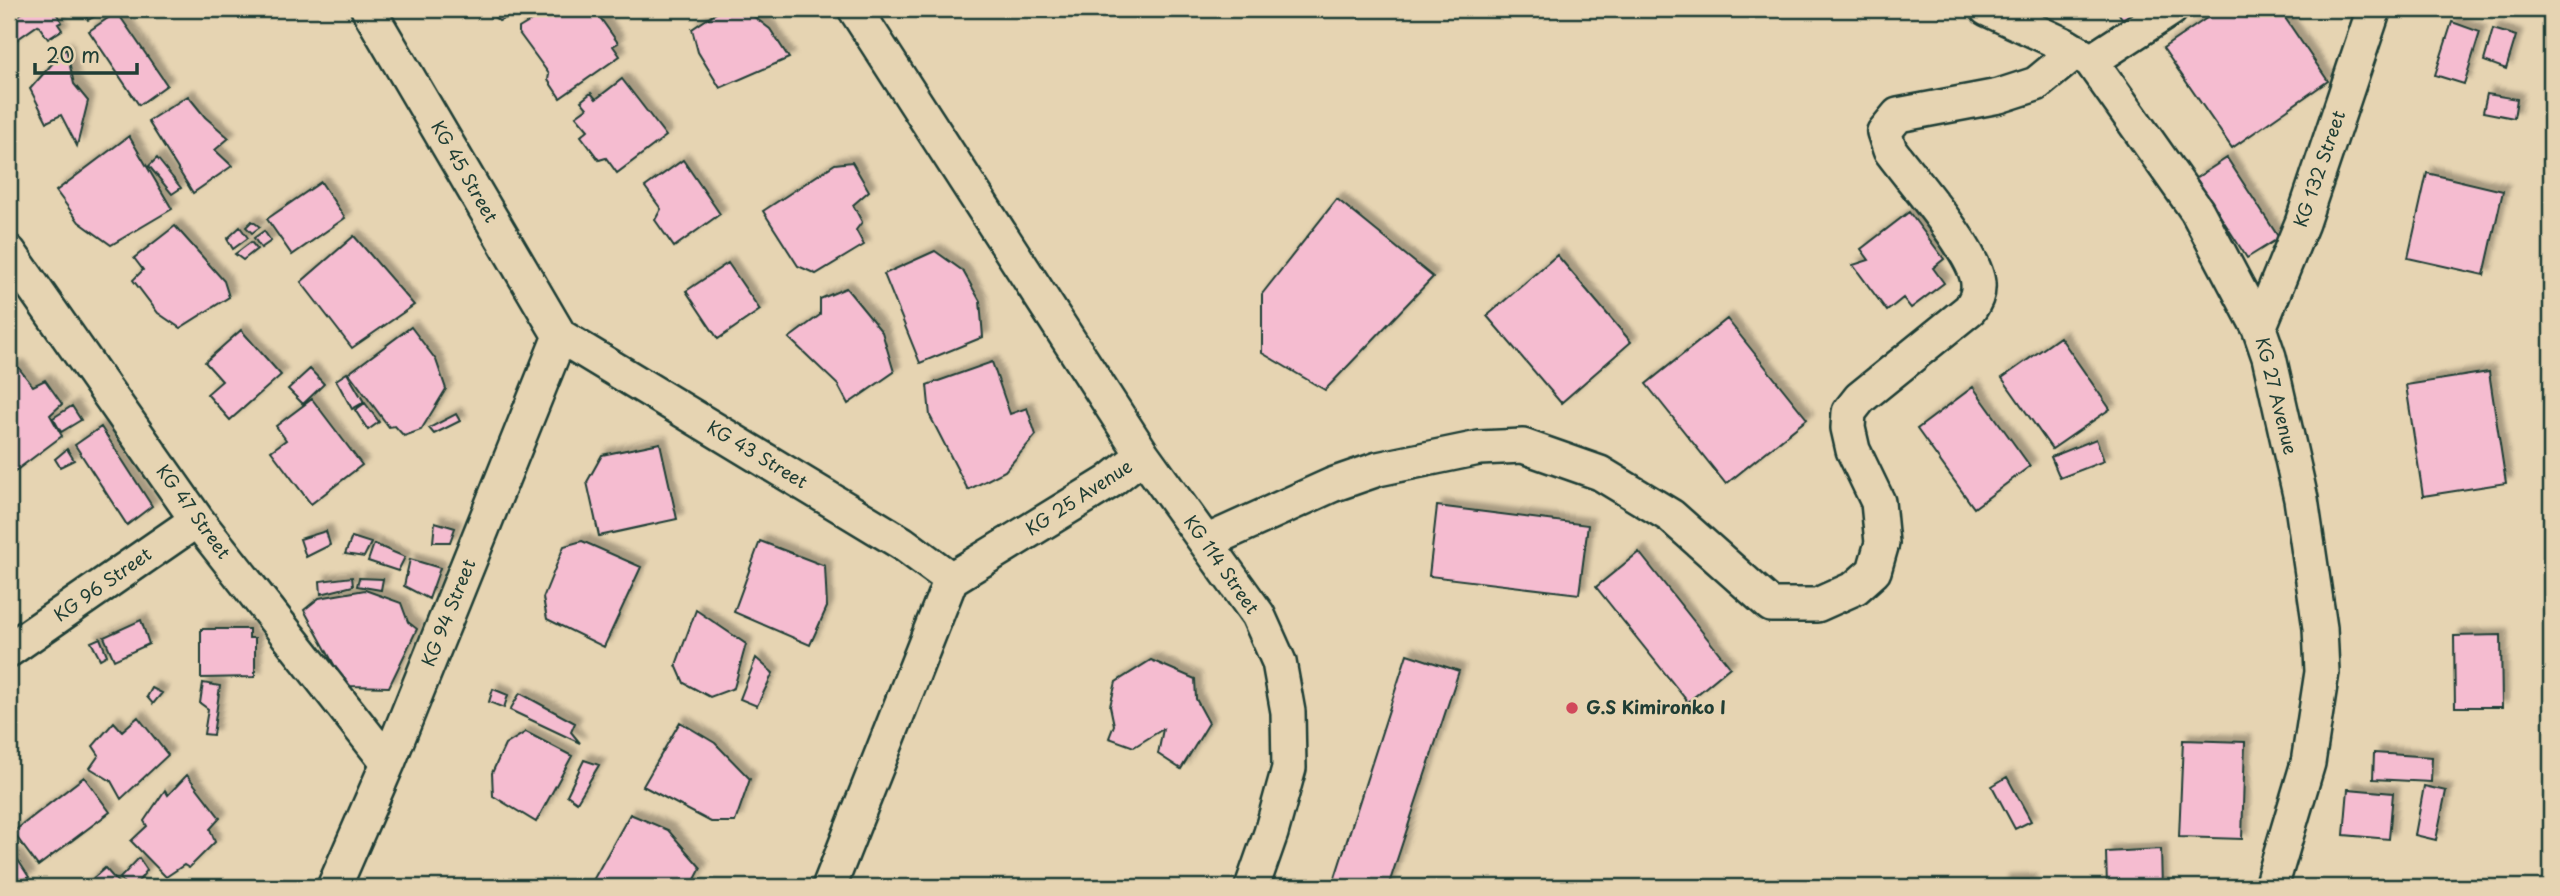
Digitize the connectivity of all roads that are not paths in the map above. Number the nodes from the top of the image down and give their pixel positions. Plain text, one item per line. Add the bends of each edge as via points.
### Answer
1 (368, 9) edge
2 (855, 9) edge
3 (1986, 9) edge
4 (2171, 9) edge
5 (2374, 9) edge
6 (2083, 56) junction
7 (9, 253) edge
8 (2259, 328) junction
9 (560, 336) junction
10 (1143, 454) junction
11 (197, 520) junction
12 (1206, 542) junction
13 (951, 579) junction
14 (9, 650) edge
15 (388, 762) junction
16 (334, 887) edge
17 (829, 887) edge
18 (1252, 887) edge
19 (2271, 887) edge

1 - 9 street, KG 45 Street
2 - 10 street, KG 25 Avenue
3 - 6 street, KG 27 Avenue
4 - 6 street
5 - 8 street, KG 132 Street via 2302,223
6 - 8 street, KG 27 Avenue via 2197,211
6 - 12 street via 2036,84 1999,96 1898,115 1884,132 1889,150 1965,251 1978,284 1970,309 1860,398 1849,412 1853,450 1878,502 1882,543 1874,571 1855,588 1817,605 1772,605 1671,516 1600,472 1523,446 1479,448 1378,468
7 - 11 street, KG 47 Street
8 - 19 street, KG 27 Avenue via 2301,499 2322,672 2308,763
9 - 13 street, KG 43 Street via 902,543
9 - 15 street, KG 94 Street
10 - 12 street, KG 114 Street
10 - 13 street, KG 25 Avenue via 1109,482
11 - 14 street, KG 96 Street
11 - 15 street, KG 47 Street
12 - 18 street, KG 114 Street via 1258,615 1279,662 1288,712 1289,768
13 - 17 street
15 - 16 street, KG 94 Street

